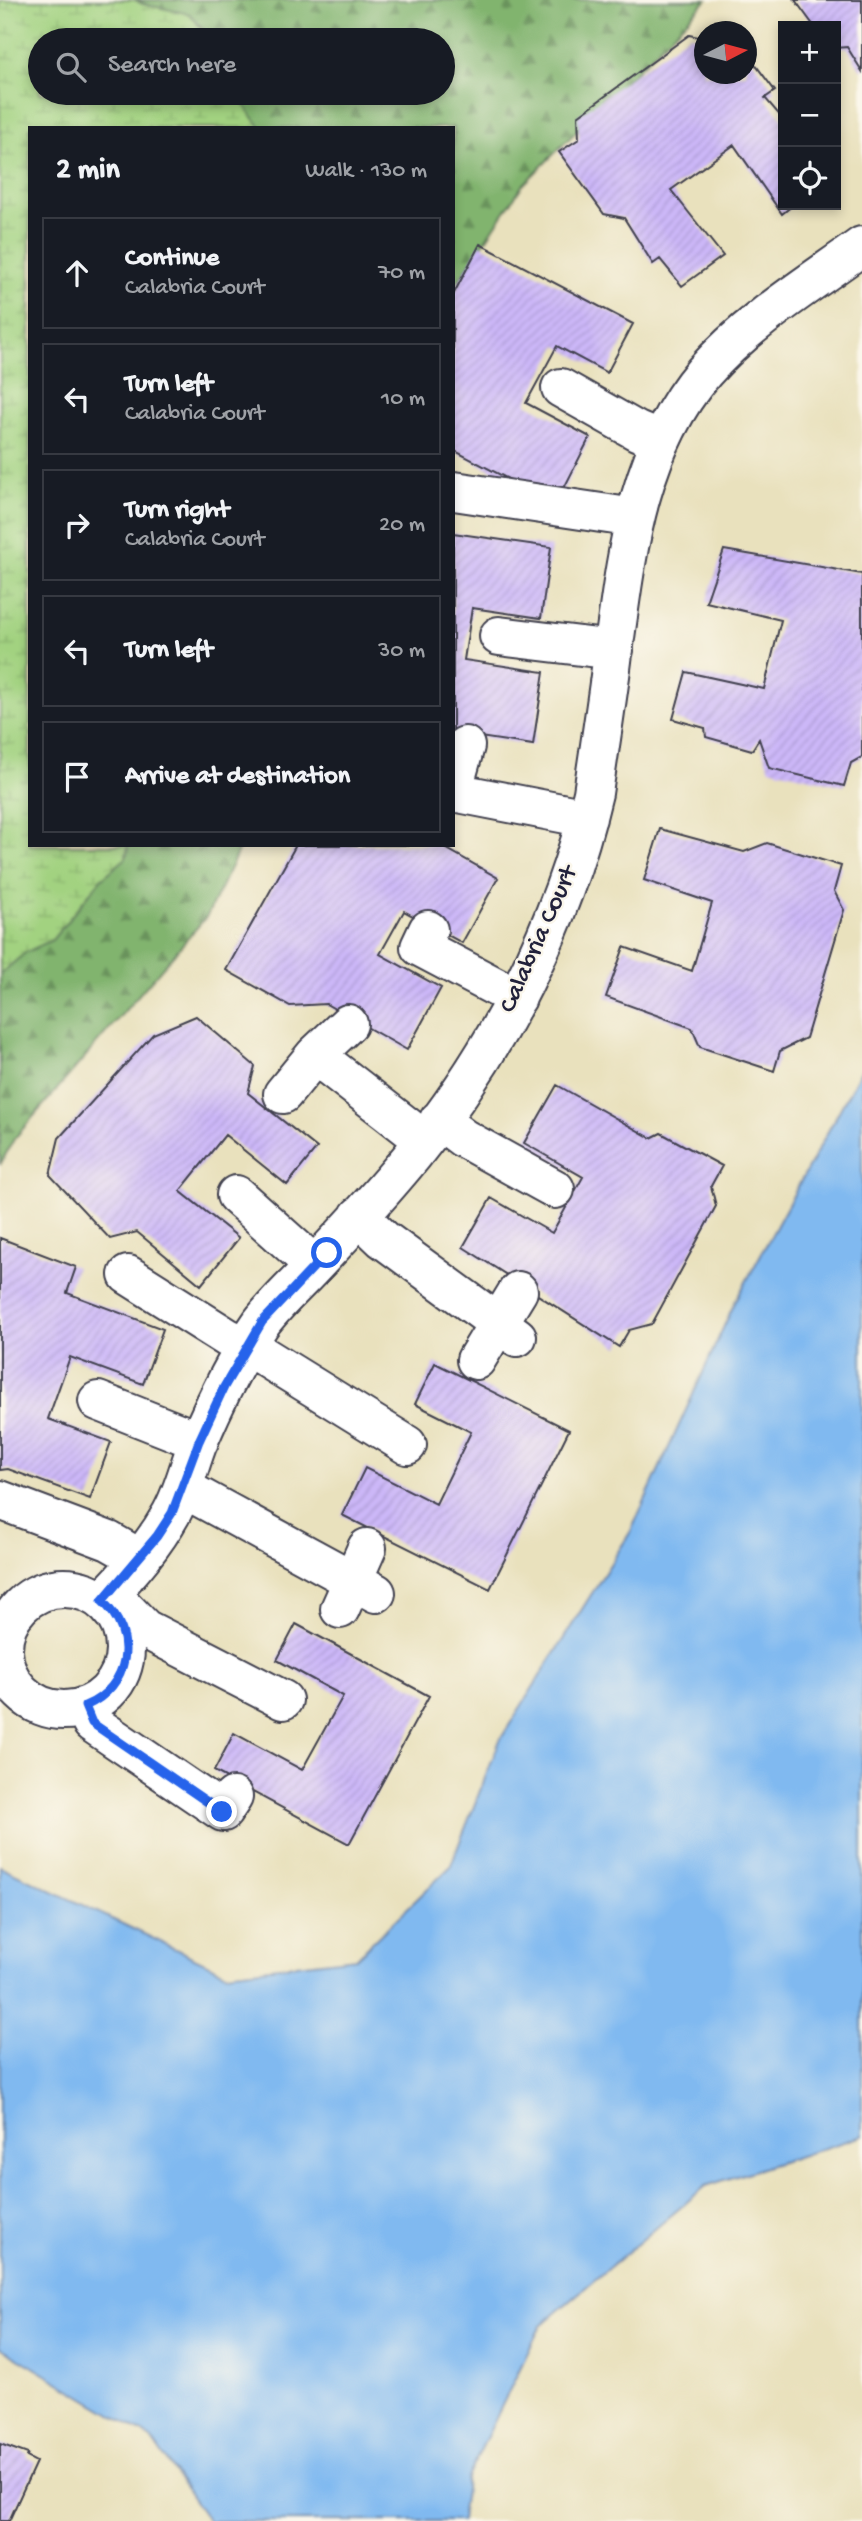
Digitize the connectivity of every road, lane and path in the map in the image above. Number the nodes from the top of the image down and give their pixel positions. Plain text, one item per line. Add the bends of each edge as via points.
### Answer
1 (862, 246) edge
2 (571, 392) dead end
3 (661, 441) junction
4 (455, 491) edge
5 (635, 518) junction
6 (506, 638) dead end
7 (614, 650) junction
8 (465, 746) dead end
9 (455, 783) edge
10 (455, 790) edge
11 (587, 818) junction
12 (420, 947) dead end
13 (517, 998) junction
14 (348, 1024) dead end
15 (315, 1055) junction
16 (283, 1094) dead end
17 (431, 1130) junction
18 (539, 1183) dead end
19 (238, 1195) dead end
20 (359, 1216) junction
21 (314, 1265) junction
22 (129, 1275) dead end
23 (519, 1291) dead end
24 (508, 1330) junction
25 (247, 1346) junction
26 (476, 1360) dead end
27 (97, 1402) dead end
28 (397, 1438) dead end
29 (199, 1441) junction
30 (183, 1488) junction
31 (0, 1500) edge
32 (139, 1558) junction
33 (359, 1582) dead end
34 (106, 1597) junction
35 (283, 1700) dead end
36 (85, 1706) junction
37 (233, 1797) dead end

1 - 3 street, Calabria Court via 742,332 703,373
2 - 3 street
3 - 5 street, Calabria Court
4 - 5 street via 495,501
5 - 7 street, Calabria Court
6 - 7 street
7 - 11 street, Calabria Court
8 - 9 street
10 - 11 street
11 - 13 street, Calabria Court via 554,920
12 - 13 street
13 - 17 street, Calabria Court via 482,1059
14 - 15 street
15 - 16 street
15 - 17 street
17 - 18 street via 463,1138
17 - 20 street, Calabria Court
19 - 21 street
20 - 21 street, Calabria Court
20 - 24 street via 383,1239
21 - 25 street, Calabria Court via 262,1322
22 - 25 street
23 - 24 street
24 - 26 street
25 - 28 street
25 - 29 street, Calabria Court
27 - 29 street
29 - 30 street, Calabria Court
30 - 32 street, Calabria Court via 172,1513
30 - 33 street
31 - 32 street via 109,1541
32 - 34 street, Calabria Court
34 - 35 street via 145,1629
34 - 36 street via 122,1629 121,1671 111,1688
34 - 36 street via 55,1587 35,1594 18,1607 2,1645 4,1664 24,1696 60,1711
36 - 37 street via 92,1723 222,1812

